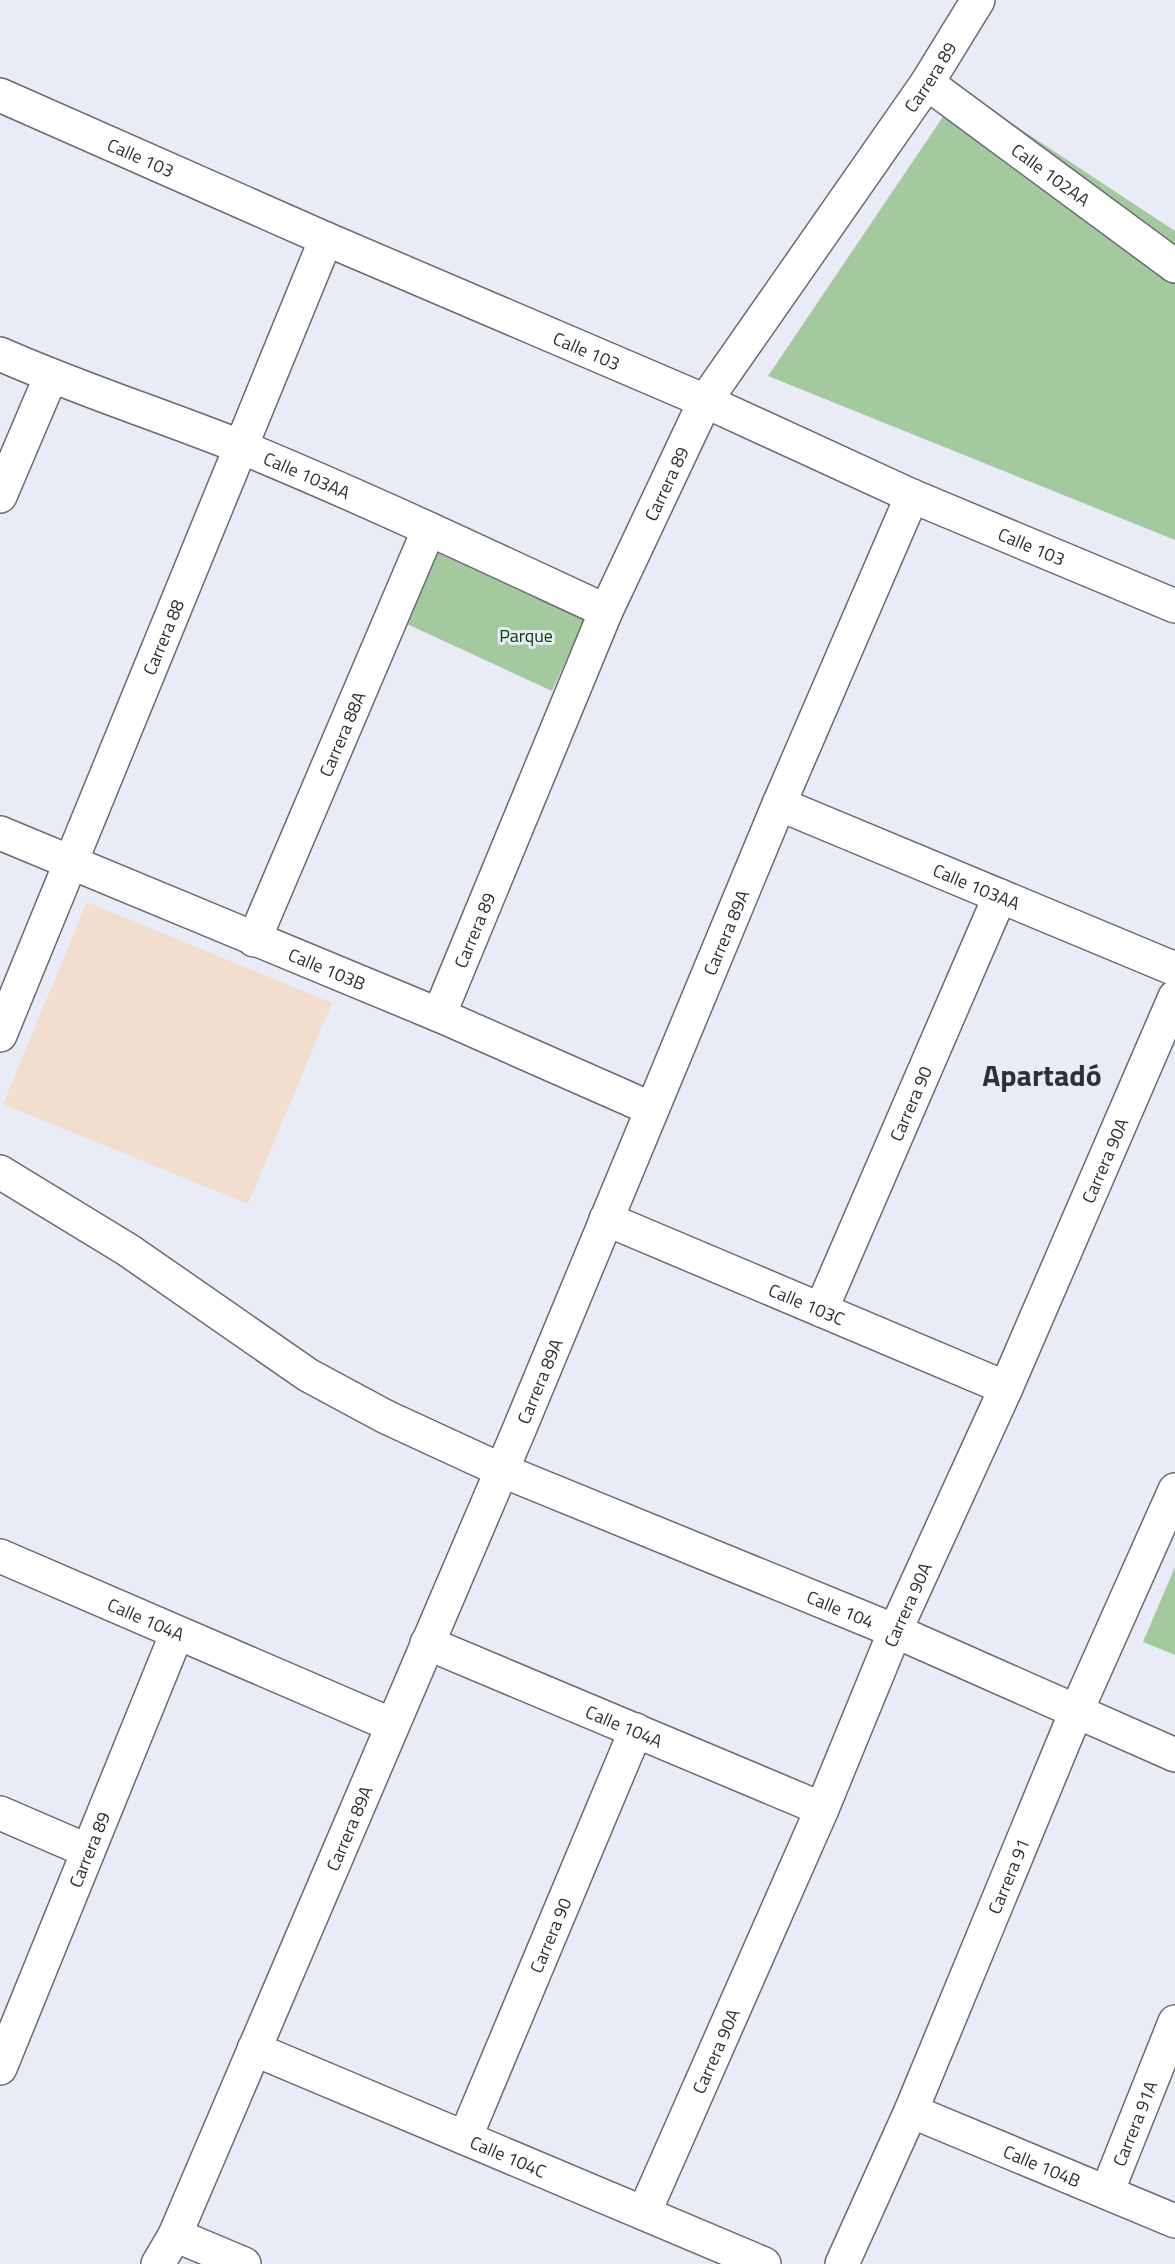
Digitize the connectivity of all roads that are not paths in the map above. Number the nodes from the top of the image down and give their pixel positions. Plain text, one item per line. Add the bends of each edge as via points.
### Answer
1 (978, 0) edge
2 (927, 83) junction
3 (0, 94) edge
4 (326, 239) junction
5 (1175, 266) edge
6 (0, 354) edge
7 (51, 376) junction
8 (705, 401) junction
9 (241, 447) junction
10 (0, 496) edge
11 (912, 496) junction
12 (429, 529) junction
13 (1175, 606) edge
14 (606, 611) junction
15 (779, 804) junction
16 (0, 833) edge
17 (72, 863) junction
18 (1000, 896) junction
19 (254, 940) junction
20 (1175, 969) edge
21 (1175, 997) edge
22 (439, 1015) junction
23 (0, 1035) edge
24 (652, 1109) junction
25 (0, 1172) edge
26 (606, 1219) junction
27 (821, 1310) junction
28 (1006, 1388) junction
29 (501, 1470) junction
30 (1175, 1490) edge
31 (0, 1557) edge
32 (895, 1631) junction
33 (177, 1633) junction
34 (427, 1643) junction
35 (1076, 1712) junction
36 (392, 1725) junction
37 (636, 1731) junction
38 (1175, 1755) edge
39 (822, 1809) junction
40 (0, 1813) edge
41 (88, 1851) junction
42 (1175, 2022) edge
43 (254, 2049) junction
44 (0, 2068) edge
45 (911, 2111) junction
46 (465, 2138) junction
47 (1107, 2192) junction
48 (644, 2213) junction
49 (1175, 2221) edge
50 (175, 2235) junction
51 (158, 2264) edge
52 (244, 2264) edge
53 (764, 2264) edge
54 (842, 2264) edge

1 - 2 street, Carrera 89
2 - 5 street, Calle 102AA
2 - 8 street, Carrera 89
3 - 4 street, Calle 103
4 - 8 street, Calle 103
4 - 9 street, Carrera 88
6 - 7 street, Calle 103AA
7 - 9 street, Calle 103AA
7 - 10 street
8 - 11 street, Calle 103
8 - 14 street, Carrera 89
9 - 12 street, Calle 103AA
9 - 17 street, Carrera 88
11 - 13 street, Calle 103
11 - 15 street, Carrera 89A
12 - 14 street, Calle 103AA
12 - 19 street, Carrera 88A
14 - 22 street, Carrera 89
15 - 18 street, Calle 103AA
15 - 24 street, Carrera 89A
16 - 17 street, Calle 103B
17 - 19 street, Calle 103B
17 - 23 street, Carrera 88
18 - 20 street, Calle 103AA
18 - 27 street, Carrera 90
19 - 22 street, Calle 103B
21 - 28 street, Carrera 90A
22 - 24 street, Calle 103B
24 - 26 street, Carrera 89A
25 - 29 street, Calle 104 via 128,1250 308,1375 386,1417
26 - 27 street, Calle 103C
26 - 29 street, Carrera 89A
27 - 28 street, Calle 103C
28 - 32 street, Carrera 90A
29 - 32 street, Calle 104
29 - 34 street, Carrera 89A
30 - 35 street, Carrera 91
31 - 33 street, Calle 104A
32 - 35 street, Calle 104
32 - 39 street, Carrera 90A
33 - 36 street, Calle 104A
33 - 41 street, Carrera 89
34 - 36 street, Carrera 89A
34 - 37 street, Calle 104A
35 - 38 street, Calle 104
35 - 45 street, Carrera 91
36 - 43 street, Carrera 89A
37 - 39 street, Calle 104A
37 - 46 street, Carrera 90
39 - 48 street, Carrera 90A
40 - 41 street
41 - 44 street, Carrera 89
42 - 47 street, Carrera 91A
43 - 46 street, Calle 104C
43 - 50 street, Carrera 89A
45 - 47 street, Calle 104B
45 - 54 street, Carrera 91
46 - 48 street, Calle 104C
47 - 49 street, Calle 104B
48 - 53 street, Calle 104C
50 - 51 street, Carrera 89A
50 - 52 street

